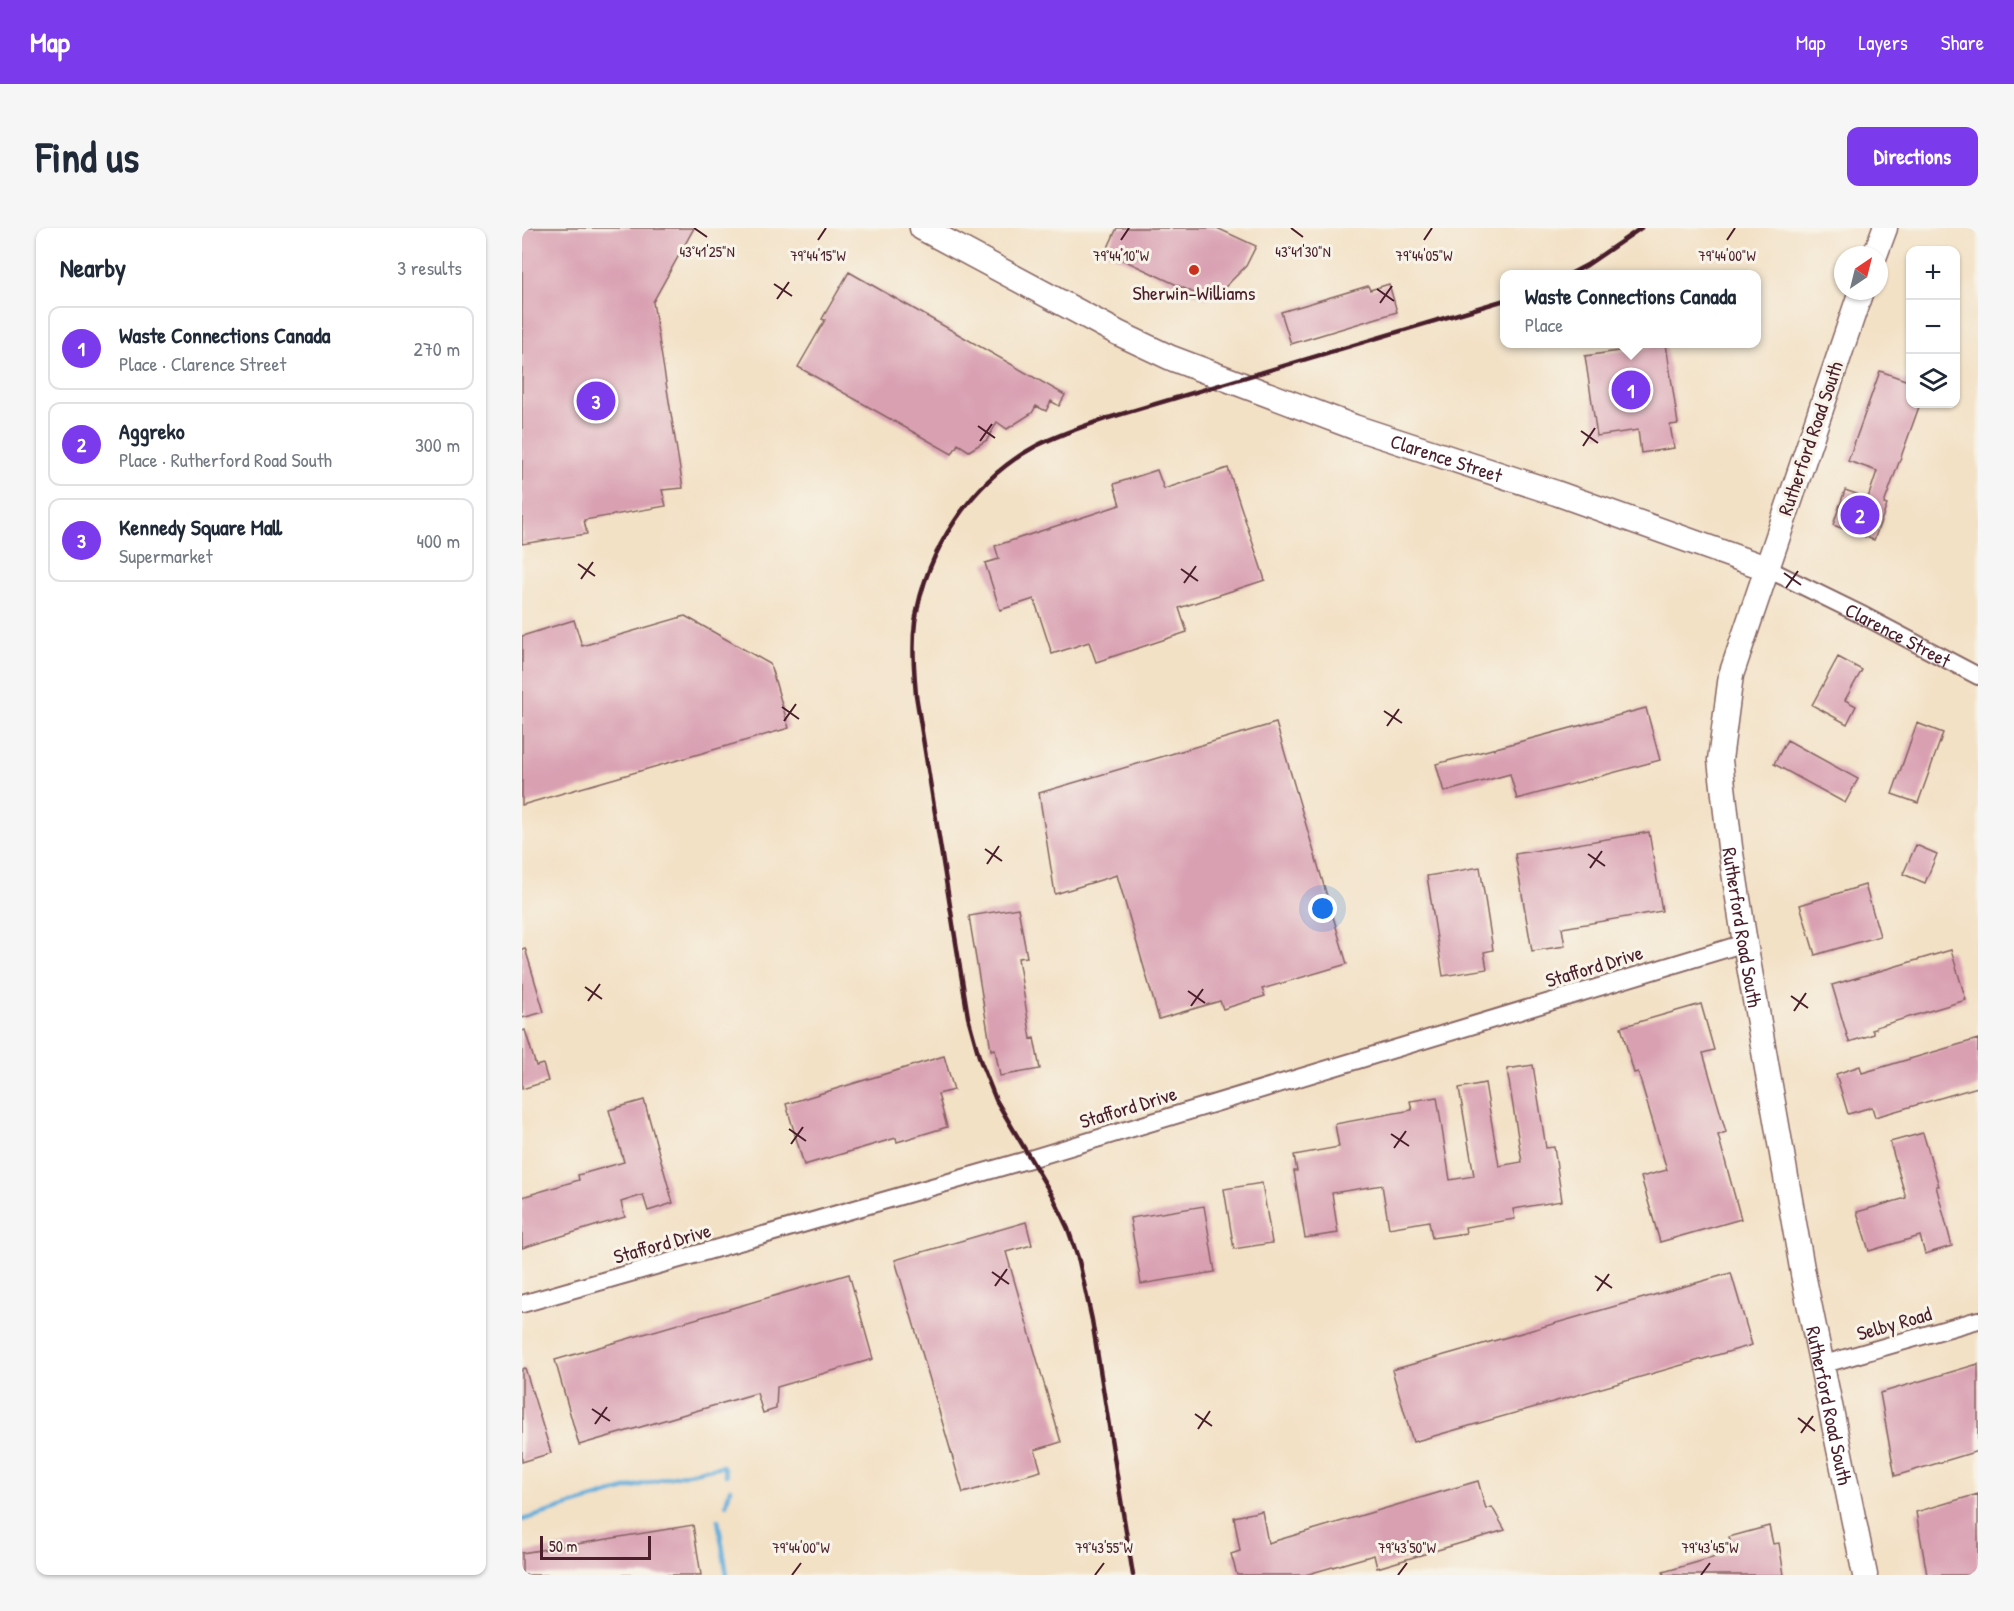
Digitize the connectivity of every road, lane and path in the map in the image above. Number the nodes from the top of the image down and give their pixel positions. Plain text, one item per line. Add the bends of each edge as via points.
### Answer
1 (922, 228) edge
2 (1885, 228) edge
3 (1878, 246) edge
4 (1859, 300) edge
5 (1766, 568) junction
6 (1978, 676) edge
7 (1745, 943) junction
8 (522, 1305) edge
9 (1978, 1320) edge
10 (1821, 1365) junction
11 (1865, 1575) edge

1 - 5 street, Clarence Street via 1171,358 1354,427
2 - 3 street
4 - 5 street, Rutherford Road South
5 - 6 street, Clarence Street
5 - 7 street, Rutherford Road South via 1731,675 1720,760
7 - 8 street, Stafford Drive via 1030,1159
7 - 10 street, Rutherford Road South
9 - 10 street, Selby Road
10 - 11 street, Rutherford Road South

